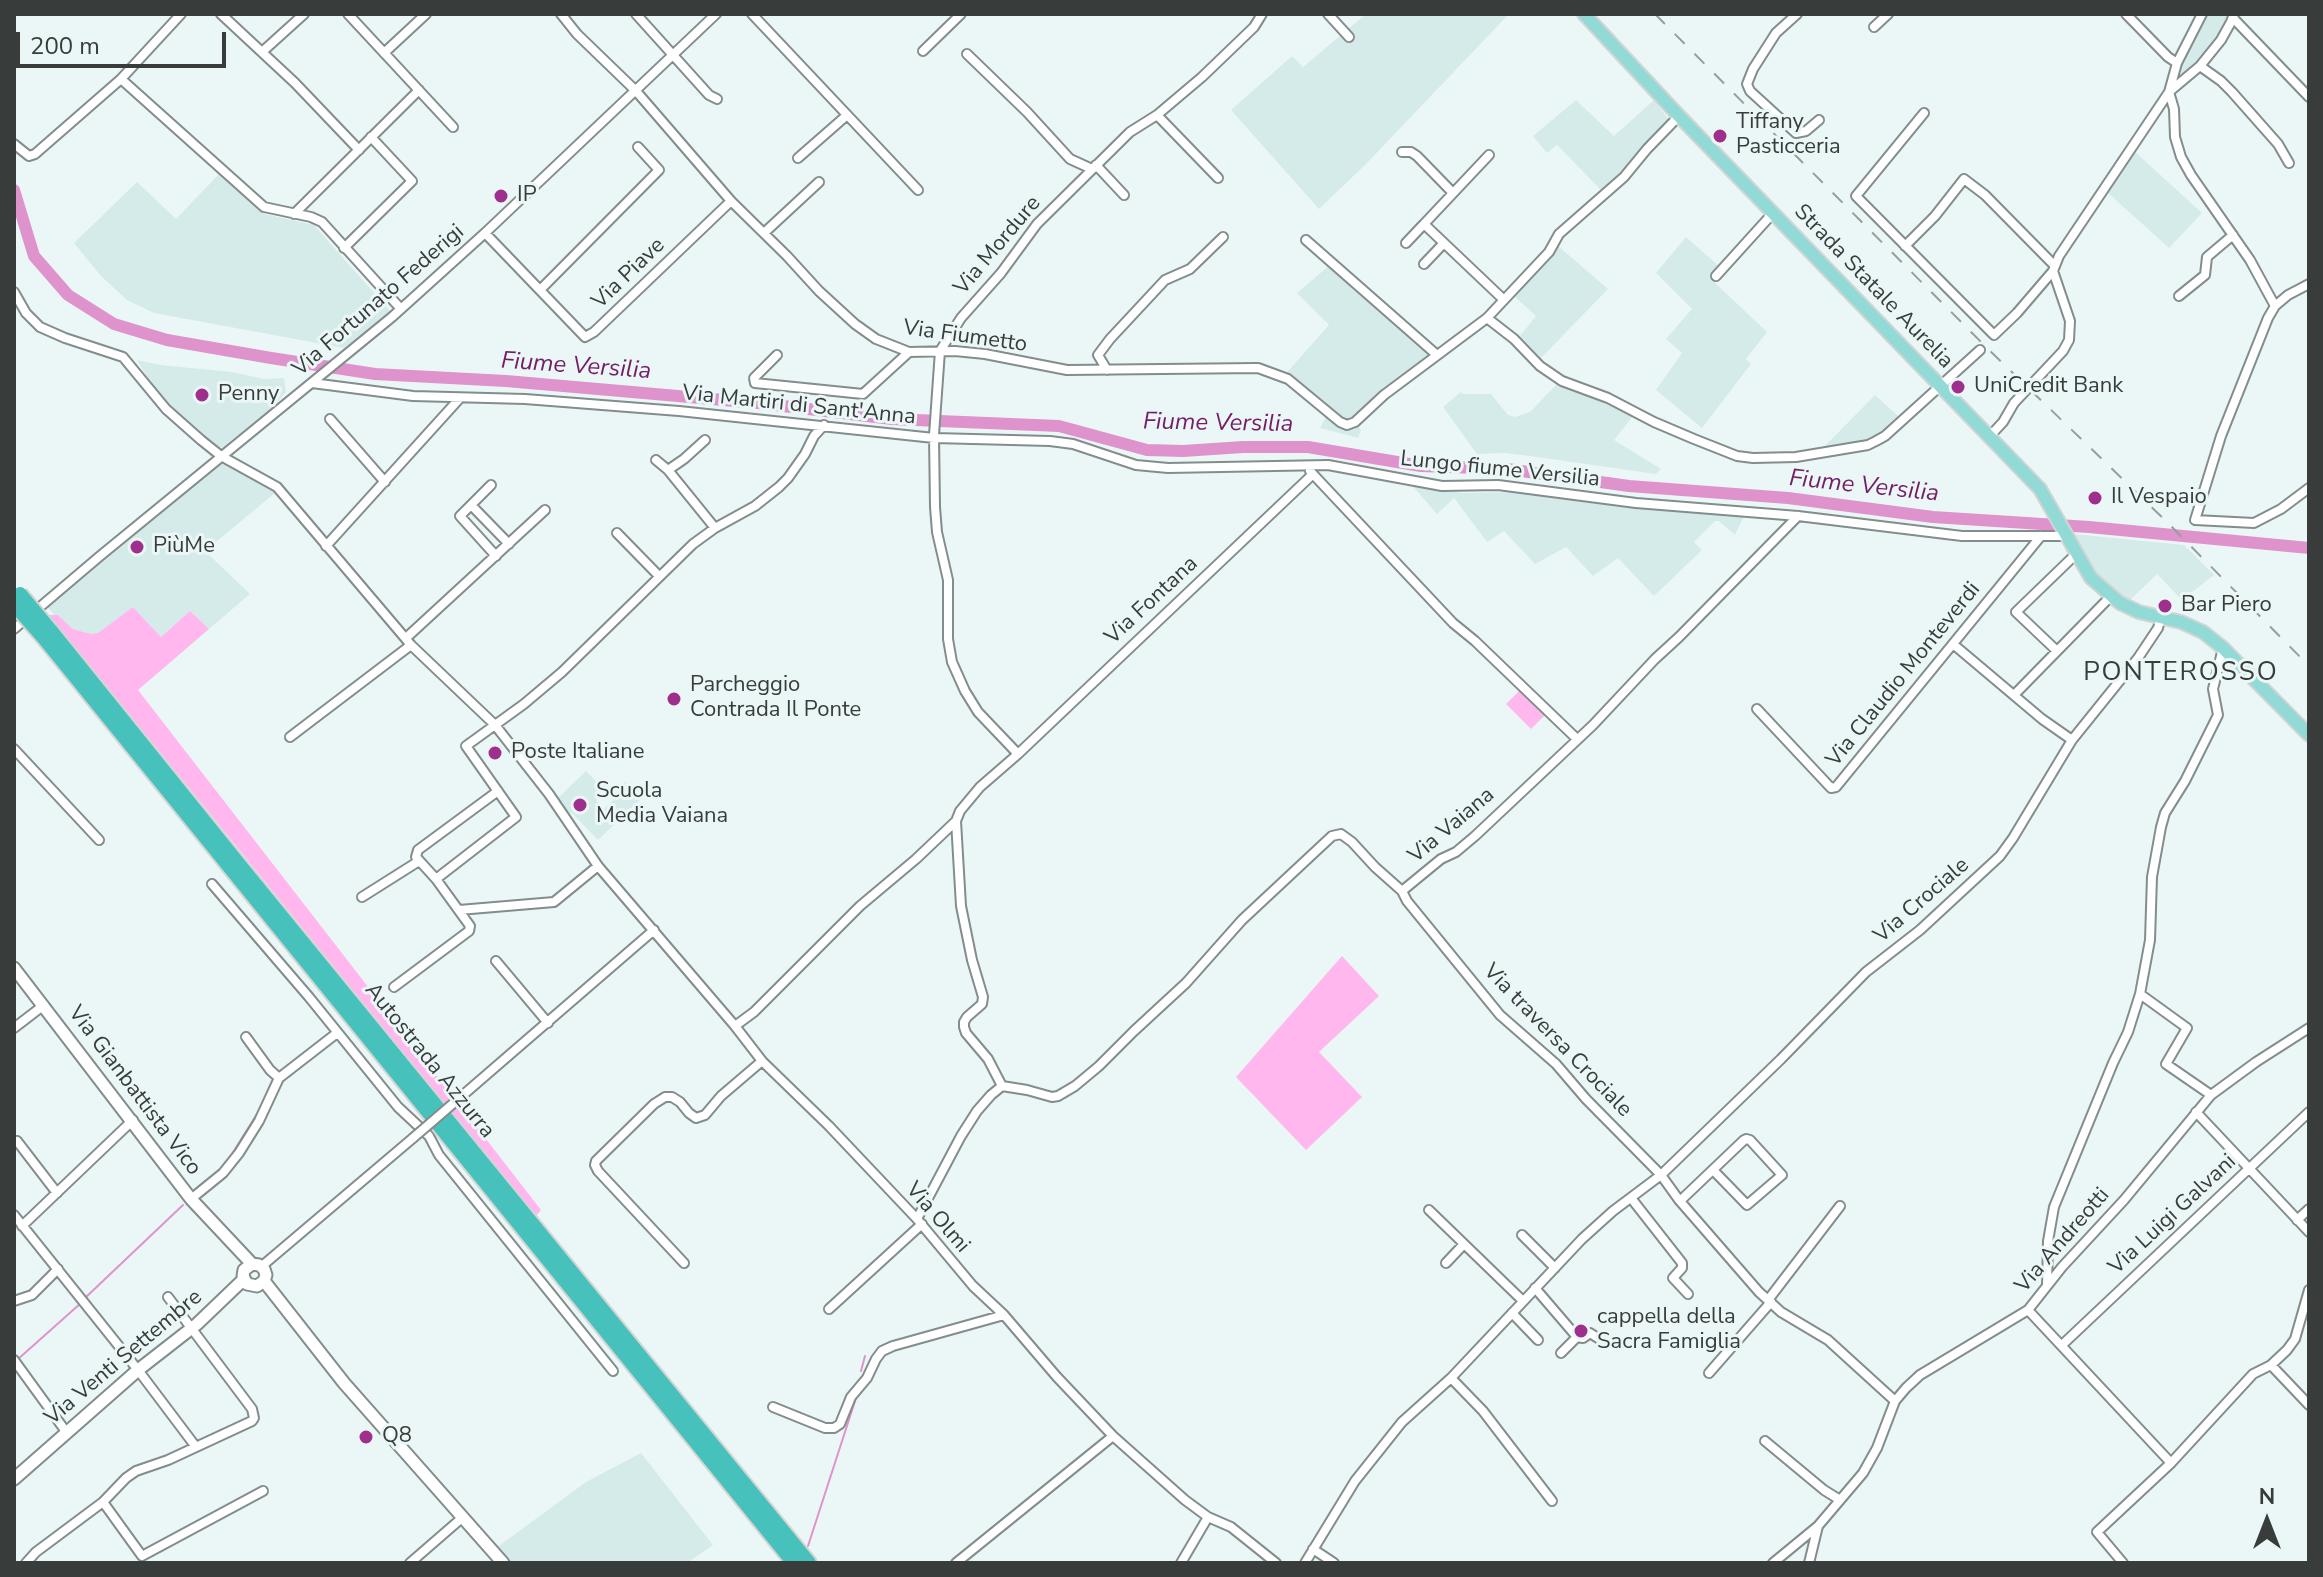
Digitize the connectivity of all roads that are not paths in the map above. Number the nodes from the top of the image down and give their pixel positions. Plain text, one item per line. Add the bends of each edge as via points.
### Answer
1 (181, 14) edge
2 (221, 14) edge
3 (304, 14) edge
4 (348, 14) edge
5 (426, 14) edge
6 (561, 14) edge
7 (636, 14) edge
8 (716, 14) edge
9 (752, 14) edge
10 (961, 14) edge
11 (1262, 14) edge
12 (1328, 14) edge
13 (1584, 14) edge
14 (1797, 14) edge
15 (1888, 14) edge
16 (2126, 14) edge
17 (2202, 14) edge
18 (2234, 16) edge
19 (1874, 27) dead end
20 (1349, 37) dead end
21 (923, 51) dead end
22 (262, 52) junction
23 (384, 53) junction
24 (967, 54) dead end
25 (673, 55) junction
26 (2177, 63) junction
27 (2200, 66) junction
28 (121, 79) junction
29 (419, 90) junction
30 (636, 91) junction
31 (2169, 92) junction
32 (2309, 97) edge
33 (717, 99) dead end
34 (1924, 113) dead end
35 (1157, 115) junction
36 (846, 116) junction
37 (1679, 116) junction
38 (1819, 120) dead end
39 (453, 127) dead end
40 (371, 137) junction
41 (14, 144) edge
42 (638, 147) dead end
43 (359, 150) junction
44 (1402, 152) dead end
45 (1489, 155) dead end
46 (798, 158) dead end
47 (2289, 163) dead end
48 (1094, 167) junction
49 (1218, 178) dead end
50 (819, 182) dead end
51 (918, 190) dead end
52 (1453, 193) junction
53 (1124, 195) dead end
54 (731, 201) junction
55 (1773, 213) junction
56 (294, 214) junction
57 (1424, 224) junction
58 (485, 233) junction
59 (764, 233) junction
60 (2233, 235) junction
61 (1223, 237) dead end
62 (1306, 240) dead end
63 (1406, 243) dead end
64 (1444, 243) junction
65 (1905, 246) junction
66 (344, 248) junction
67 (1424, 264) dead end
68 (2053, 268) junction
69 (1716, 276) dead end
70 (2309, 284) edge
71 (541, 289) junction
72 (14, 292) edge
73 (2179, 296) dead end
74 (1504, 300) junction
75 (2275, 306) junction
76 (401, 309) junction
77 (1487, 318) junction
78 (1980, 350) dead end
79 (940, 351) junction
80 (909, 352) junction
81 (777, 355) dead end
82 (1437, 355) junction
83 (1107, 370) junction
84 (315, 380) junction
85 (1941, 386) junction
86 (460, 398) junction
87 (330, 419) dead end
88 (824, 425) junction
89 (934, 436) junction
90 (1989, 437) junction
91 (705, 440) dead end
92 (221, 456) junction
93 (656, 460) dead end
94 (1309, 464) junction
95 (668, 470) junction
96 (1312, 475) junction
97 (385, 482) junction
98 (491, 485) dead end
99 (2309, 488) edge
100 (472, 506) junction
101 (545, 510) dead end
102 (1798, 516) junction
103 (715, 528) junction
104 (617, 533) dead end
105 (2066, 534) junction
106 (2041, 536) junction
107 (509, 544) junction
108 (326, 546) junction
109 (2076, 554) junction
110 (496, 556) junction
111 (659, 576) junction
112 (16, 595) edge
113 (2111, 596) junction
114 (2161, 617) junction
115 (14, 629) edge
116 (47, 634) junction
117 (408, 642) junction
118 (1953, 644) junction
119 (2223, 648) junction
120 (2057, 651) junction
121 (2014, 695) junction
122 (1757, 709) dead end
123 (495, 725) junction
124 (2309, 735) edge
125 (290, 737) dead end
126 (1577, 739) junction
127 (2072, 740) junction
128 (14, 749) edge
129 (1018, 754) junction
130 (498, 791) junction
131 (956, 821) junction
132 (99, 840) dead end
133 (419, 861) junction
134 (598, 866) junction
135 (436, 879) junction
136 (212, 884) dead end
137 (1402, 891) junction
138 (362, 897) dead end
139 (459, 910) junction
140 (654, 930) junction
141 (496, 961) dead end
142 (14, 968) edge
143 (394, 987) dead end
144 (2140, 994) junction
145 (44, 1005) junction
146 (548, 1023) junction
147 (735, 1026) junction
148 (14, 1028) edge
149 (2309, 1028) edge
150 (337, 1033) junction
151 (246, 1037) dead end
152 (762, 1061) junction
153 (279, 1078) junction
154 (1002, 1086) junction
155 (2211, 1095) junction
156 (2196, 1112) junction
157 (2309, 1112) edge
158 (133, 1120) junction
159 (17, 1141) dead end
160 (2249, 1169) junction
161 (1713, 1170) junction
162 (1661, 1175) junction
163 (57, 1193) junction
164 (1631, 1198) junction
165 (191, 1199) junction
166 (1680, 1201) junction
167 (1840, 1206) dead end
168 (2309, 1209) edge
169 (1429, 1210) dead end
170 (14, 1215) edge
171 (2297, 1220) junction
172 (920, 1222) junction
173 (22, 1226) junction
174 (2309, 1232) edge
175 (1522, 1235) dead end
176 (1464, 1244) junction
177 (684, 1263) dead end
178 (1446, 1263) dead end
179 (1555, 1268) junction
180 (58, 1269) junction
181 (255, 1275) junction
182 (2047, 1286) junction
183 (1535, 1288) junction
184 (2309, 1290) edge
185 (1688, 1294) dead end
186 (168, 1297) dead end
187 (14, 1301) edge
188 (1523, 1301) junction
189 (1769, 1301) junction
190 (829, 1309) dead end
191 (2028, 1310) junction
192 (1512, 1313) junction
193 (1004, 1315) junction
194 (192, 1328) junction
195 (1577, 1337) junction
196 (1538, 1340) dead end
197 (1604, 1342) dead end
198 (2062, 1345) junction
199 (1561, 1353) dead end
200 (16, 1362) edge
201 (2271, 1365) junction
202 (138, 1370) junction
203 (613, 1371) dead end
204 (1709, 1373) dead end
205 (1451, 1378) junction
206 (1895, 1401) junction
207 (2309, 1405) edge
208 (773, 1407) dead end
209 (67, 1433) junction
210 (1113, 1436) junction
211 (1765, 1441) dead end
212 (196, 1447) junction
213 (2171, 1463) junction
214 (14, 1479) edge
215 (263, 1491) dead end
216 (1840, 1500) junction
217 (1552, 1501) dead end
218 (103, 1502) junction
219 (463, 1517) junction
220 (1208, 1517) junction
221 (1818, 1526) junction
222 (1313, 1549) junction
223 (26, 1563) edge
224 (410, 1563) edge
225 (503, 1563) edge
226 (794, 1563) edge
227 (809, 1563) edge
228 (956, 1563) edge
229 (1181, 1563) edge
230 (1276, 1563) edge
231 (1305, 1563) edge
232 (1334, 1563) edge
233 (1773, 1563) edge
234 (1809, 1563) edge
235 (2123, 1563) edge

1 - 28 street
2 - 22 street
3 - 22 street
4 - 23 street
5 - 23 street
6 - 30 street, Via Fiumetto
7 - 25 street
8 - 25 street, Via Fortunato Federigi
9 - 36 street
10 - 21 street
11 - 35 street, Via Mordure
12 - 20 street
13 - 37 main road, Strada Statale Aurelia
14 - 38 street via 1776,33 1747,84 1796,133
15 - 19 street
16 - 26 street
17 - 26 street
18 - 27 street
18 - 32 street
22 - 43 street
23 - 29 street
24 - 48 street via 1070,159
25 - 30 street, Via Fortunato Federigi
25 - 33 street
26 - 31 street
27 - 31 street
27 - 47 street via 2232,92
28 - 41 street via 35,154 29,156
28 - 56 street via 264,207
29 - 39 street
29 - 40 street
30 - 54 street, Via Fiumetto
30 - 58 street, Via Fortunato Federigi
31 - 60 street via 2181,157
31 - 68 street
34 - 65 street via 1856,196
35 - 48 street, Via Mordure via 1130,132
35 - 49 street
36 - 46 street
36 - 51 street
37 - 55 main road, Strada Statale Aurelia
37 - 74 street, Via Fiumetto via 1624,177 1559,234
40 - 43 street
40 - 66 street via 412,181
42 - 71 street via 659,170
43 - 56 street
44 - 52 street via 1411,152
45 - 52 street
48 - 53 street
48 - 79 street, Via Mordure via 1037,224
50 - 59 street
52 - 57 street
54 - 59 street, Via Fiumetto
54 - 71 street, Via Piave via 585,337
55 - 69 street
55 - 85 main road, Strada Statale Aurelia
56 - 66 street via 322,222
57 - 63 street
57 - 64 street
58 - 71 street, Via Piave
58 - 76 street, Via Fortunato Federigi
59 - 80 street, Via Fiumetto via 855,324
60 - 73 street via 2207,257 2205,275
60 - 75 street
61 - 83 street via 1190,269 1165,280 1110,339 1098,355
62 - 82 street
64 - 67 street
64 - 74 street
65 - 68 street via 1994,335
65 - 68 street via 1964,179
66 - 76 street
68 - 90 street via 2070,321 2069,340
70 - 75 street
72 - 92 street, Via Olmi via 40,327 123,357 166,409
74 - 77 street, Via Fiumetto
75 - 99 street via 2221,436 2195,520 2254,523
76 - 84 street, Via Fortunato Federigi
77 - 82 street, Via Fiumetto
77 - 85 street via 1562,381 1737,456 1779,459 1868,445
78 - 85 street
79 - 80 street, Via Fiumetto
79 - 83 street, Via Fiumetto via 1067,370
79 - 89 street, Via Mordure
80 - 81 street via 863,394 755,383
82 - 83 street, Via Fiumetto via 1347,425 1288,379 1258,368
84 - 86 street, Via Martiri di Sant'Anna
84 - 92 street, Via Fortunato Federigi
85 - 90 main road, Strada Statale Aurelia
86 - 88 street, Via Martiri di Sant'Anna via 596,404
86 - 97 street
87 - 97 street
88 - 89 street, Via Martiri di Sant'Anna
88 - 103 street via 779,487
89 - 94 street, Lungo fiume Versilia via 1073,444 1136,465 1168,468
89 - 129 street, Via Martiri di Sant'Anna via 935,507 948,580 952,662 978,712
90 - 105 main road, Strada Statale Aurelia via 2040,489
91 - 95 street
92 - 108 street, Via Olmi via 277,487
92 - 115 street, Via Fortunato Federigi
93 - 95 street
94 - 96 street
94 - 102 street, Lungo fiume Versilia via 1442,486 1498,485
95 - 103 street
96 - 126 street via 1453,623
96 - 129 street, Via Fontana
97 - 108 street
98 - 100 street
100 - 107 street
100 - 110 street via 460,516
101 - 107 street
102 - 106 street, Lungo fiume Versilia via 1962,536
102 - 126 street, Via Vaiana
103 - 111 street
104 - 111 street
105 - 106 street, Lungo fiume Versilia
105 - 109 main road, Strada Statale Aurelia
106 - 118 street, Via Claudio Monteverdi
107 - 110 street
108 - 117 street, Via Olmi
109 - 113 main road, Strada Statale Aurelia
109 - 120 street via 2016,612
110 - 117 street
111 - 123 street via 562,672
112 - 116 highway, Autostrada Azzurra, bridge
113 - 114 main road, Strada Statale Aurelia
113 - 120 street
114 - 119 main road, Strada Statale Aurelia via 2195,627
114 - 127 street, Via Crociale via 2138,658
116 - 226 highway, Autostrada Azzurra
116 - 227 highway, Autostrada Azzurra
117 - 123 street, Via Olmi
117 - 125 street
118 - 121 street
118 - 122 street, Via Claudio Monteverdi via 1836,787 1831,788
119 - 124 main road, Strada Statale Aurelia
119 - 144 street via 2213,689 2218,715 2161,827
120 - 121 street
121 - 127 street
123 - 130 street via 466,746
123 - 134 street, Via Olmi
126 - 137 street, Via Vaiana via 1466,844
127 - 162 street, Via Crociale via 2000,856 1866,972
128 - 132 street
129 - 131 street via 980,787
130 - 133 street via 418,850
130 - 135 street via 516,817
131 - 147 street
131 - 154 street via 961,906 983,997 964,1027
133 - 135 street
133 - 138 street
134 - 139 street via 554,902
134 - 140 street, Via Olmi
135 - 139 street
136 - 150 street
137 - 154 street, Via Vaiana via 1352,842 1341,834 1332,836 1075,1086 1052,1097
137 - 162 street, Via traversa Crociale via 1500,1015 1556,1064
139 - 143 street via 469,931
140 - 146 street, Via Venti Settembre
140 - 147 street, Via Olmi
141 - 146 street
142 - 145 main road, Via Gianbattista Vico
144 - 155 street via 2187,1028 2166,1064
144 - 182 street via 2054,1207
145 - 148 street
145 - 158 main road, Via Gianbattista Vico
146 - 181 street, Via Venti Settembre, bridge
147 - 152 street, Via Olmi
149 - 155 street, Via Andreotti
150 - 153 street
150 - 203 street via 429,1136
151 - 153 street
152 - 172 street, Via Olmi
152 - 177 street via 705,1115 696,1118 680,1102 665,1097 596,1161 598,1171
153 - 165 street via 239,1153
154 - 172 street via 961,1136
155 - 156 street, Via Andreotti
156 - 160 street
156 - 182 street, Via Andreotti
157 - 160 street, Via Luigi Galvani
158 - 163 street
158 - 165 main road, Via Gianbattista Vico
159 - 163 street
160 - 171 street
160 - 198 street, Via Luigi Galvani
161 - 161 street via 1748,1139 1782,1175 1746,1205
161 - 166 street
162 - 164 street, Via Crociale
162 - 166 street
163 - 173 street
164 - 179 street, Via Crociale
164 - 185 street via 1682,1263 1673,1278
165 - 181 main road, Via Gianbattista Vico
166 - 189 street
167 - 189 street
168 - 171 street
169 - 176 street
170 - 173 street
171 - 174 street
172 - 190 street
172 - 193 street, Via Olmi
173 - 180 street
175 - 179 street
176 - 178 street
176 - 188 street
179 - 183 street, Via Crociale
180 - 187 street via 32,1295
180 - 202 street
181 - 194 main road, Via Venti Settembre
181 - 219 main road, Via Gianbattista Vico
182 - 191 street, Via Andreotti
183 - 188 street, Via Crociale
183 - 195 street
184 - 201 street via 2295,1339
186 - 194 street
188 - 192 street, Via Crociale
189 - 204 street
189 - 206 street via 1828,1340
191 - 198 street
191 - 206 street, Via Andreotti via 1920,1375
192 - 196 street
192 - 205 street, Via Crociale
193 - 208 street via 882,1351 834,1428
193 - 210 street, Via Olmi
194 - 202 main road, Via Venti Settembre
194 - 212 street via 254,1418
195 - 197 street via 1590,1333
195 - 199 street
198 - 213 street
200 - 209 street
201 - 207 street
201 - 213 street via 2253,1374
202 - 209 main road, Via Venti Settembre
202 - 212 street
205 - 217 street
205 - 222 street, Via Crociale via 1376,1453
206 - 216 street, Via Andreotti via 1877,1448
209 - 214 main road, Via Venti Settembre
210 - 220 street, Via Olmi
210 - 228 street
211 - 216 street
212 - 218 street via 136,1471
213 - 235 street via 2097,1532
215 - 218 street via 142,1556
216 - 221 street, Via Andreotti
218 - 223 street
219 - 224 street
219 - 225 main road, Via Gianbattista Vico
220 - 229 street
220 - 230 street, Via Olmi via 1231,1527
221 - 233 street
221 - 234 street, Via Andreotti
222 - 231 street, Via Crociale
222 - 232 street

